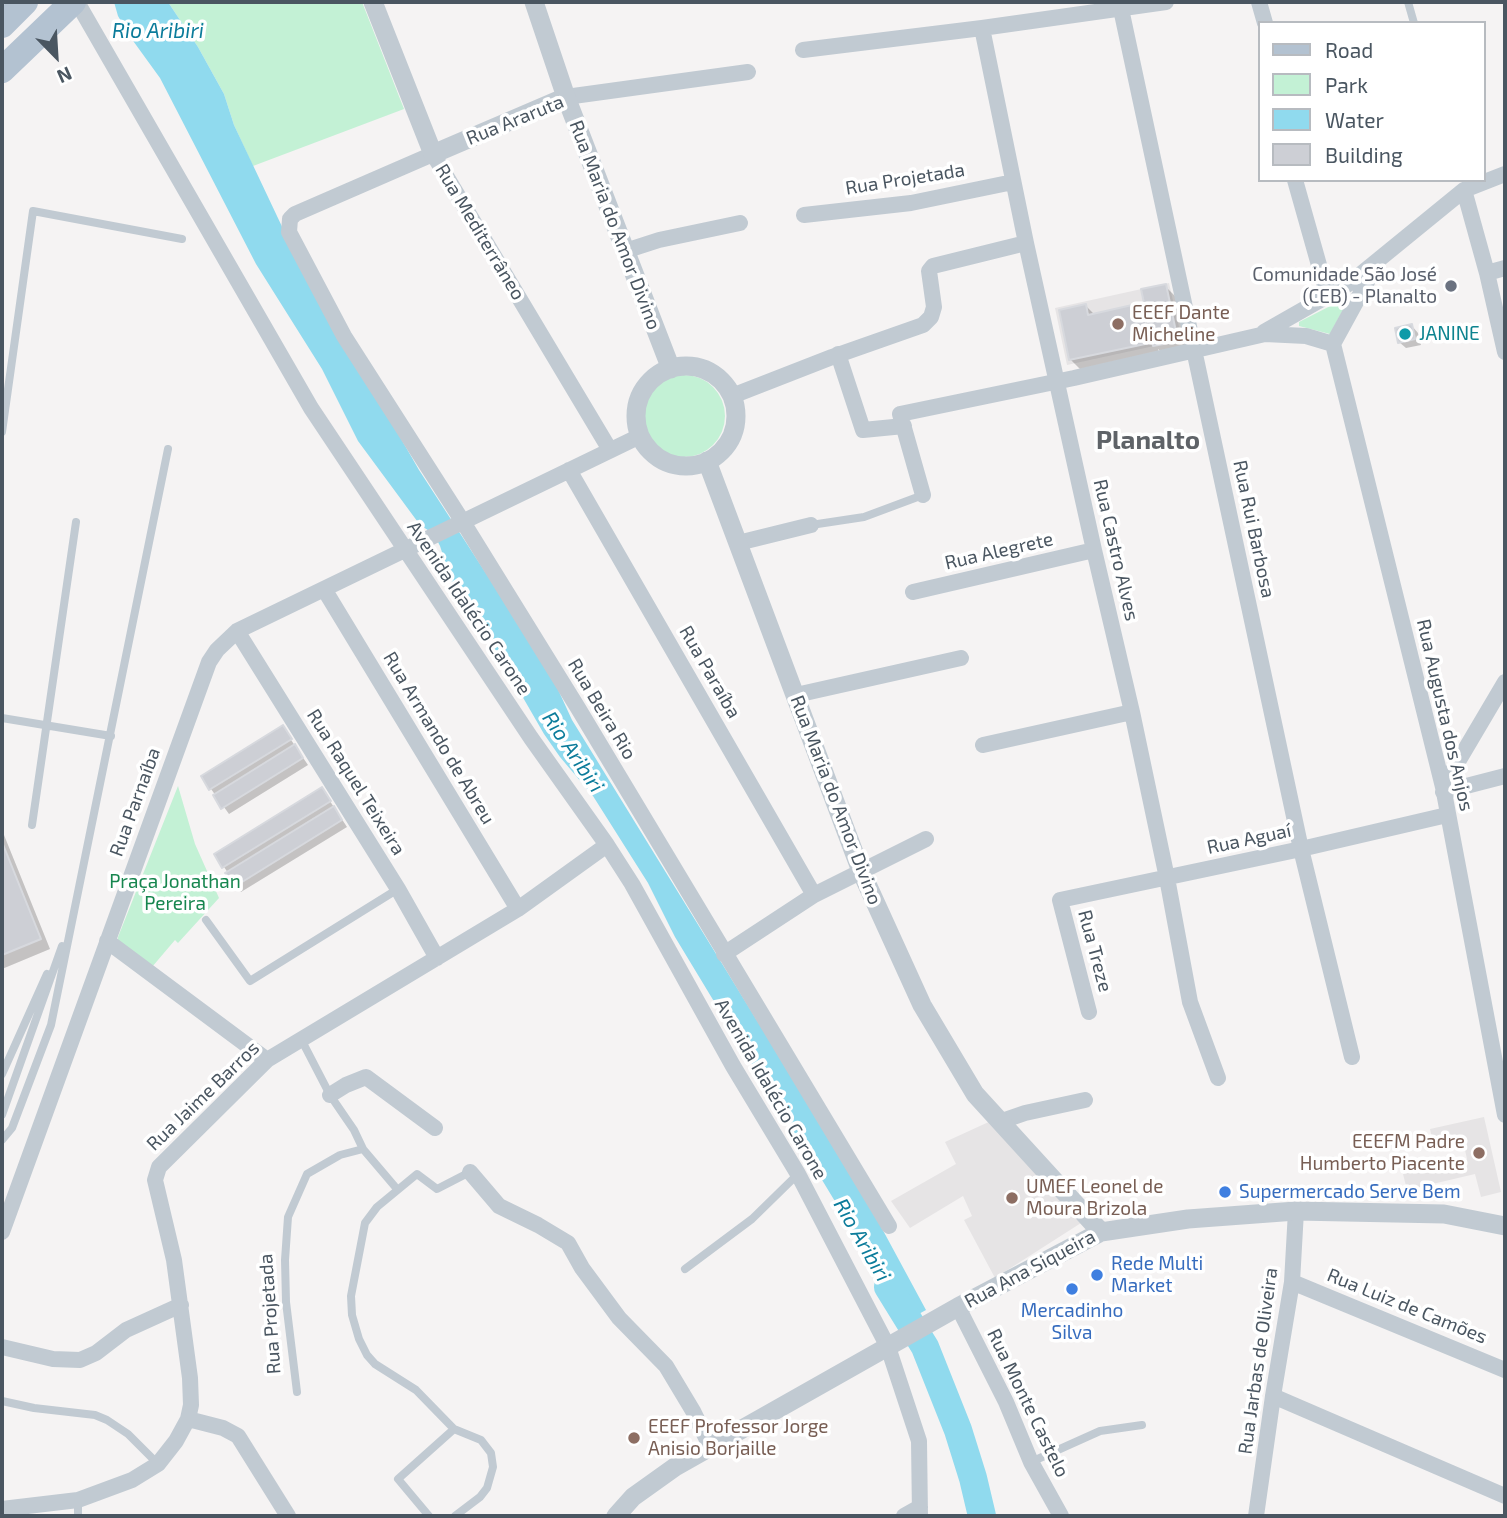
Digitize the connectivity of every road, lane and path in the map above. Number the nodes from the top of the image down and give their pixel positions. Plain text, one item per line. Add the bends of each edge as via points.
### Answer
1 (75, 2) edge
2 (373, 2) edge
3 (534, 2) edge
4 (1166, 2) edge
5 (1259, 2) edge
6 (1408, 2) edge
7 (1121, 9) junction
8 (1264, 21) edge
9 (1413, 21) edge
10 (982, 29) junction
11 (31, 41) junction
12 (803, 50) dead end
13 (2, 70) edge
14 (748, 72) dead end
15 (2, 82) edge
16 (566, 97) junction
17 (433, 154) junction
18 (1505, 174) edge
19 (1486, 179) edge
20 (1013, 182) junction
21 (1296, 182) edge
22 (1461, 185) edge
23 (295, 214) joint
24 (804, 215) dead end
25 (740, 222) dead end
26 (182, 239) dead end
27 (1026, 243) junction
28 (625, 251) junction
29 (1388, 251) junction
30 (1505, 268) edge
31 (1487, 273) junction
32 (1343, 287) junction
33 (1328, 297) junction
34 (1353, 305) junction
35 (1290, 326) junction
36 (1333, 344) junction
37 (1194, 352) junction
38 (1505, 352) edge
39 (838, 354) junction
40 (671, 369) junction
41 (1057, 382) junction
42 (732, 396) junction
43 (904, 426) junction
44 (2, 432) edge
45 (640, 436) junction
46 (168, 449) dead end
47 (610, 450) junction
48 (707, 461) junction
49 (569, 470) junction
50 (923, 495) joint
51 (76, 522) dead end
52 (461, 523) junction
53 (811, 524) joint
54 (738, 543) junction
55 (404, 549) junction
56 (1094, 550) junction
57 (324, 589) junction
58 (913, 592) dead end
59 (237, 631) junction
60 (961, 658) dead end
61 (1505, 682) edge
62 (796, 695) junction
63 (1132, 712) junction
64 (2, 718) edge
65 (46, 725) junction
66 (111, 736) junction
67 (983, 745) dead end
68 (1505, 776) edge
69 (1443, 790) junction
70 (1447, 815) junction
71 (32, 825) dead end
72 (926, 839) dead end
73 (607, 845) junction
74 (1301, 849) junction
75 (861, 871) junction
76 (1167, 878) junction
77 (398, 889) junction
78 (814, 895) junction
79 (1060, 901) joint
80 (518, 909) junction
81 (71, 920) junction
82 (206, 920) dead end
83 (107, 941) junction
84 (724, 954) junction
85 (437, 958) junction
86 (1089, 1012) dead end
87 (301, 1039) junction
88 (1352, 1057) dead end
89 (267, 1060) junction
90 (2, 1074) edge
91 (1218, 1078) dead end
92 (330, 1095) junction
93 (1085, 1100) dead end
94 (1504, 1107) edge
95 (2, 1115) edge
96 (999, 1122) junction
97 (435, 1128) dead end
98 (2, 1140) edge
99 (363, 1149) junction
100 (470, 1172) joint
101 (798, 1174) junction
102 (397, 1189) junction
103 (1296, 1211) junction
104 (889, 1226) dead end
105 (1505, 1226) edge
106 (1101, 1232) junction
107 (2, 1233) edge
108 (685, 1269) dead end
109 (1293, 1282) junction
110 (181, 1305) junction
111 (958, 1307) junction
112 (2, 1347) edge
113 (888, 1347) junction
114 (1505, 1370) edge
115 (297, 1392) dead end
116 (1273, 1396) junction
117 (2, 1401) edge
118 (188, 1419) junction
119 (1142, 1425) dead end
120 (454, 1429) junction
121 (711, 1448) junction
122 (1031, 1462) junction
123 (158, 1464) junction
124 (1505, 1496) edge
125 (78, 1508) edge
126 (2, 1509) edge
127 (920, 1511) edge
128 (289, 1516) edge
129 (429, 1516) edge
130 (455, 1516) edge
131 (616, 1516) edge
132 (904, 1516) edge
133 (1061, 1516) edge
134 (1256, 1516) edge

1 - 11 main road
1 - 55 street, Avenida Idalécio Carone via 311,408
2 - 17 street, Rua Mediterrâneo
3 - 16 street, Rua Maria do Amor Divino
4 - 7 street
5 - 8 street
6 - 9 lane
7 - 10 street
7 - 37 street, Rua Rui Barbosa
10 - 12 street
10 - 20 street, Rua Castro Alves
11 - 13 main road
11 - 15 main road
14 - 16 street, Rua Araruta
16 - 17 street, Rua Araruta
16 - 28 street, Rua Maria do Amor Divino
17 - 23 street, Rua Araruta
17 - 47 street, Rua Mediterrâneo
18 - 19 street
20 - 24 street, Rua Projetada via 911,202
20 - 27 street, Rua Castro Alves
21 - 33 street
22 - 29 street
22 - 31 street
23 - 52 street, Rua Beira Rio via 289,232 344,336
25 - 28 street
26 - 44 lane via 33,211
27 - 39 street via 933,266 929,271 934,307 930,317 918,327
27 - 41 street, Rua Castro Alves
28 - 40 street, Rua Maria do Amor Divino
29 - 32 street
29 - 34 street
30 - 31 street
31 - 38 street
32 - 33 street
32 - 34 street via 1353,293
33 - 35 street
34 - 36 street
35 - 36 street
35 - 37 street
36 - 69 street, Rua Augusta dos Anjos
37 - 41 street
37 - 74 street, Rua Rui Barbosa
39 - 42 street
39 - 43 street via 863,430
40 - 42 street via 707,371 722,381
40 - 45 street via 655,378 639,400
41 - 43 street via 900,414
41 - 56 street, Rua Castro Alves
42 - 48 street via 733,434 723,450
43 - 50 street
45 - 47 street
45 - 48 street via 668,463 688,466
46 - 66 lane
47 - 49 street
48 - 54 street, Rua Maria do Amor Divino
49 - 52 street
49 - 78 street, Rua Paraíba
50 - 53 lane via 864,517
51 - 65 lane
52 - 55 street, Rua Parnaíba
52 - 84 street, Rua Beira Rio via 578,708
53 - 54 street
54 - 62 street, Rua Maria do Amor Divino
55 - 57 street, Rua Parnaíba
55 - 73 street, Avenida Idalécio Carone
56 - 58 street, Rua Alegrete
56 - 63 street, Rua Castro Alves
57 - 59 street, Rua Parnaíba
57 - 80 street, Rua Armando de Abreu
59 - 77 street, Rua Raquel Teixeira
59 - 83 street, Rua Parnaíba via 209,662
60 - 62 street
61 - 69 street
62 - 75 street, Rua Maria do Amor Divino
63 - 67 street
63 - 76 street, Rua Castro Alves
64 - 65 lane
65 - 66 lane
65 - 71 lane
66 - 81 lane
68 - 69 street
69 - 70 street, Rua Augusta dos Anjos
70 - 74 street, Rua Aguaí
70 - 94 street, Rua Augusta dos Anjos
72 - 75 street
73 - 80 street, Rua Jaime Barros
73 - 101 street, Avenida Idalécio Carone
74 - 76 street, Rua Aguaí
74 - 88 street, Rua Rui Barbosa
75 - 78 street
75 - 96 street, Rua Maria do Amor Divino via 922,1005 975,1094
76 - 79 street, Rua Aguaí
76 - 91 street, Rua Castro Alves via 1190,1002
77 - 82 lane via 250,981
77 - 85 street, Rua Raquel Teixeira
78 - 84 street
79 - 86 street, Rua Treze
80 - 85 street, Rua Jaime Barros
81 - 90 lane
81 - 95 lane
81 - 98 lane via 51,1025 12,1128
83 - 89 street
83 - 107 street, Rua Parnaíba
84 - 104 street, Rua Beira Rio
85 - 87 street, Rua Jaime Barros
87 - 89 street, Rua Jaime Barros
87 - 92 lane
89 - 110 street, Rua Jaime Barros via 156,1171
92 - 97 street via 366,1077
92 - 99 lane
93 - 96 street
96 - 106 street, Rua Maria do Amor Divino
99 - 102 lane
99 - 115 lane, Rua Projetada via 340,1155 307,1174 288,1217 286,1302
100 - 102 lane via 437,1189 417,1174
100 - 121 street via 499,1206 568,1243 619,1318 666,1366
101 - 108 lane via 752,1219
101 - 113 street, Avenida Idalécio Carone
102 - 120 lane via 365,1223 351,1287 355,1327 375,1364 416,1390
103 - 105 street, Rua Ana Siqueira via 1444,1214
103 - 106 street, Rua Ana Siqueira via 1188,1219
103 - 109 street, Rua Jarbas de Oliveira
106 - 111 street, Rua Ana Siqueira
109 - 114 street, Rua Luiz de Camões
109 - 116 street, Rua Jarbas de Oliveira
110 - 112 street via 126,1329 96,1353 79,1360
110 - 118 street, Rua Jaime Barros via 190,1378
111 - 113 street, Rua Ana Siqueira
111 - 122 street, Rua Monte Castelo
113 - 121 street, Rua Ana Siqueira
113 - 127 street, Avenida Idalécio Carone via 919,1441
116 - 124 street
116 - 134 street, Rua Jarbas de Oliveira
117 - 123 lane via 95,1415 128,1434
118 - 123 street, Rua Jaime Barros
118 - 128 street via 223,1427 238,1436
119 - 122 lane via 1100,1431
120 - 129 lane via 398,1479
120 - 130 lane via 481,1440 491,1452 493,1467 480,1497
121 - 131 street, Rua Ana Siqueira via 652,1483
122 - 133 street, Rua Monte Castelo
123 - 125 street, Rua Jaime Barros
125 - 126 street, Rua Jaime Barros
127 - 132 street

